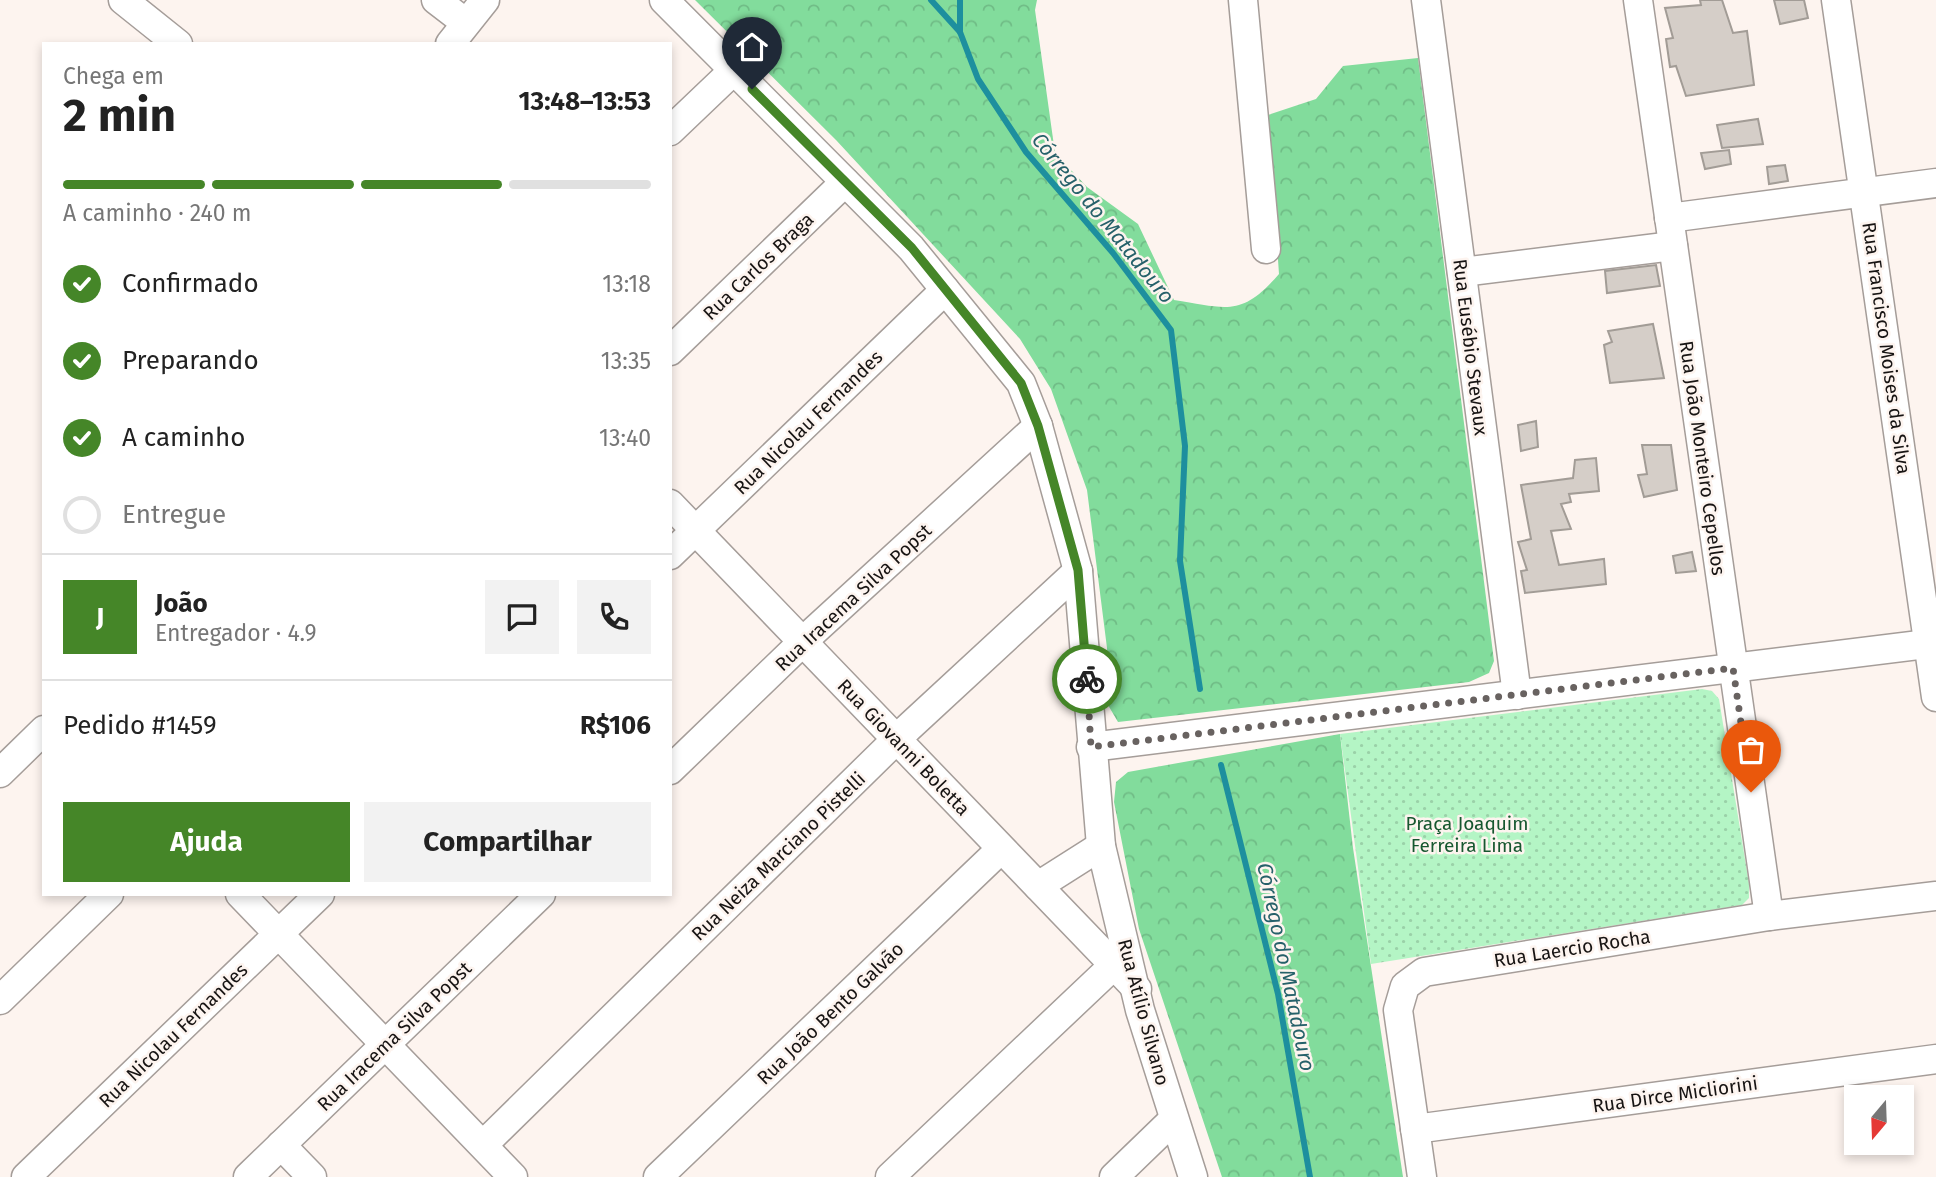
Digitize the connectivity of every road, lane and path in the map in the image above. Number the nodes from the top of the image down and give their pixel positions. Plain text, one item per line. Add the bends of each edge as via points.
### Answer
1 (123, 0) edge
2 (436, 0) edge
3 (485, 0) edge
4 (664, 0) edge
5 (1243, 0) edge
6 (1426, 0) edge
7 (1638, 0) edge
8 (1836, 0) edge
9 (458, 34) edge
10 (176, 42) edge
11 (734, 70) junction
12 (672, 129) edge
13 (845, 182) junction
14 (1936, 183) edge
15 (1864, 192) junction
16 (1669, 218) junction
17 (1673, 246) junction
18 (1266, 248) dead end
19 (1462, 272) junction
20 (945, 290) junction
21 (672, 349) edge
22 (1038, 426) junction
23 (672, 506) edge
24 (695, 531) junction
25 (672, 553) edge
26 (1078, 570) junction
27 (803, 642) junction
28 (1933, 644) edge
29 (1733, 668) junction
30 (1517, 695) junction
31 (1936, 697) edge
32 (42, 732) edge
33 (897, 739) junction
34 (1091, 747) junction
35 (672, 768) edge
36 (0, 773) edge
37 (1101, 846) junction
38 (1001, 849) junction
39 (1038, 886) junction
40 (107, 896) edge
41 (242, 896) edge
42 (318, 896) edge
43 (539, 896) edge
44 (1936, 896) edge
45 (1769, 916) junction
46 (278, 934) junction
47 (1114, 965) junction
48 (1137, 989) junction
49 (0, 1000) edge
50 (385, 1044) junction
51 (1936, 1059) edge
52 (1173, 1120) junction
53 (1415, 1129) junction
54 (281, 1145) junction
55 (483, 1145) junction
56 (908, 1171) edge
57 (26, 1177) edge
58 (248, 1177) edge
59 (312, 1177) edge
60 (513, 1177) edge
61 (658, 1177) edge
62 (1114, 1177) edge
63 (1193, 1177) edge
64 (1422, 1177) edge

1 - 10 street
2 - 9 street
3 - 9 street
4 - 11 street, Rua Atílio Silvano
5 - 18 street
6 - 19 street, Rua Eusébio Stevaux
7 - 16 street, Rua João Monteiro Cepellos
8 - 15 street, Rua Francisco Moises da Silva
11 - 12 street
11 - 13 street, Rua Atílio Silvano
13 - 20 street, Rua Atílio Silvano via 912,248
13 - 21 street, Rua Carlos Braga
14 - 15 street
15 - 16 street
15 - 28 street, Rua Francisco Moises da Silva
16 - 17 street, Rua João Monteiro Cepellos
17 - 19 street
17 - 29 street, Rua João Monteiro Cepellos
19 - 30 street, Rua Eusébio Stevaux
20 - 22 street, Rua Atílio Silvano via 1021,383
20 - 24 street, Rua Nicolau Fernandes
22 - 26 street, Rua Atílio Silvano
22 - 27 street, Rua Iracema Silva Popst
23 - 24 street, Rua Giovanni Boletta
24 - 25 street, Rua Nicolau Fernandes
24 - 27 street, Rua Giovanni Boletta
26 - 33 street, Rua Neiza Marciano Pistelli
26 - 34 street, Rua Atílio Silvano
27 - 33 street, Rua Giovanni Boletta
27 - 35 street, Rua Iracema Silva Popst
28 - 29 street
28 - 31 street, Rua Francisco Moises da Silva
29 - 30 street
29 - 45 street, Rua João Monteiro Cepellos
30 - 34 street
32 - 36 street
33 - 38 street, Rua Giovanni Boletta
33 - 55 street, Rua Neiza Marciano Pistelli
34 - 37 street, Rua Atílio Silvano
37 - 39 street
37 - 48 street, Rua Atílio Silvano
38 - 39 street, Rua Giovanni Boletta
38 - 61 street, Rua João Bento Galvão
39 - 47 street, Rua Giovanni Boletta
40 - 49 street
41 - 46 street
42 - 46 street, Rua Nicolau Fernandes
43 - 50 street, Rua Iracema Silva Popst
44 - 45 street, Rua Laercio Rocha
45 - 53 street, Rua Laercio Rocha via 1424,972 1405,986 1398,1010
46 - 50 street
46 - 57 street, Rua Nicolau Fernandes
47 - 48 street, Rua Giovanni Boletta
47 - 56 street
48 - 52 street, Rua Atílio Silvano
50 - 54 street, Rua Iracema Silva Popst
50 - 55 street
51 - 53 street, Rua Dirce Micliorini
52 - 62 street
52 - 63 street, Rua Atílio Silvano
53 - 64 street, Rua Laercio Rocha
54 - 58 street, Rua Iracema Silva Popst
54 - 59 street
55 - 60 street

